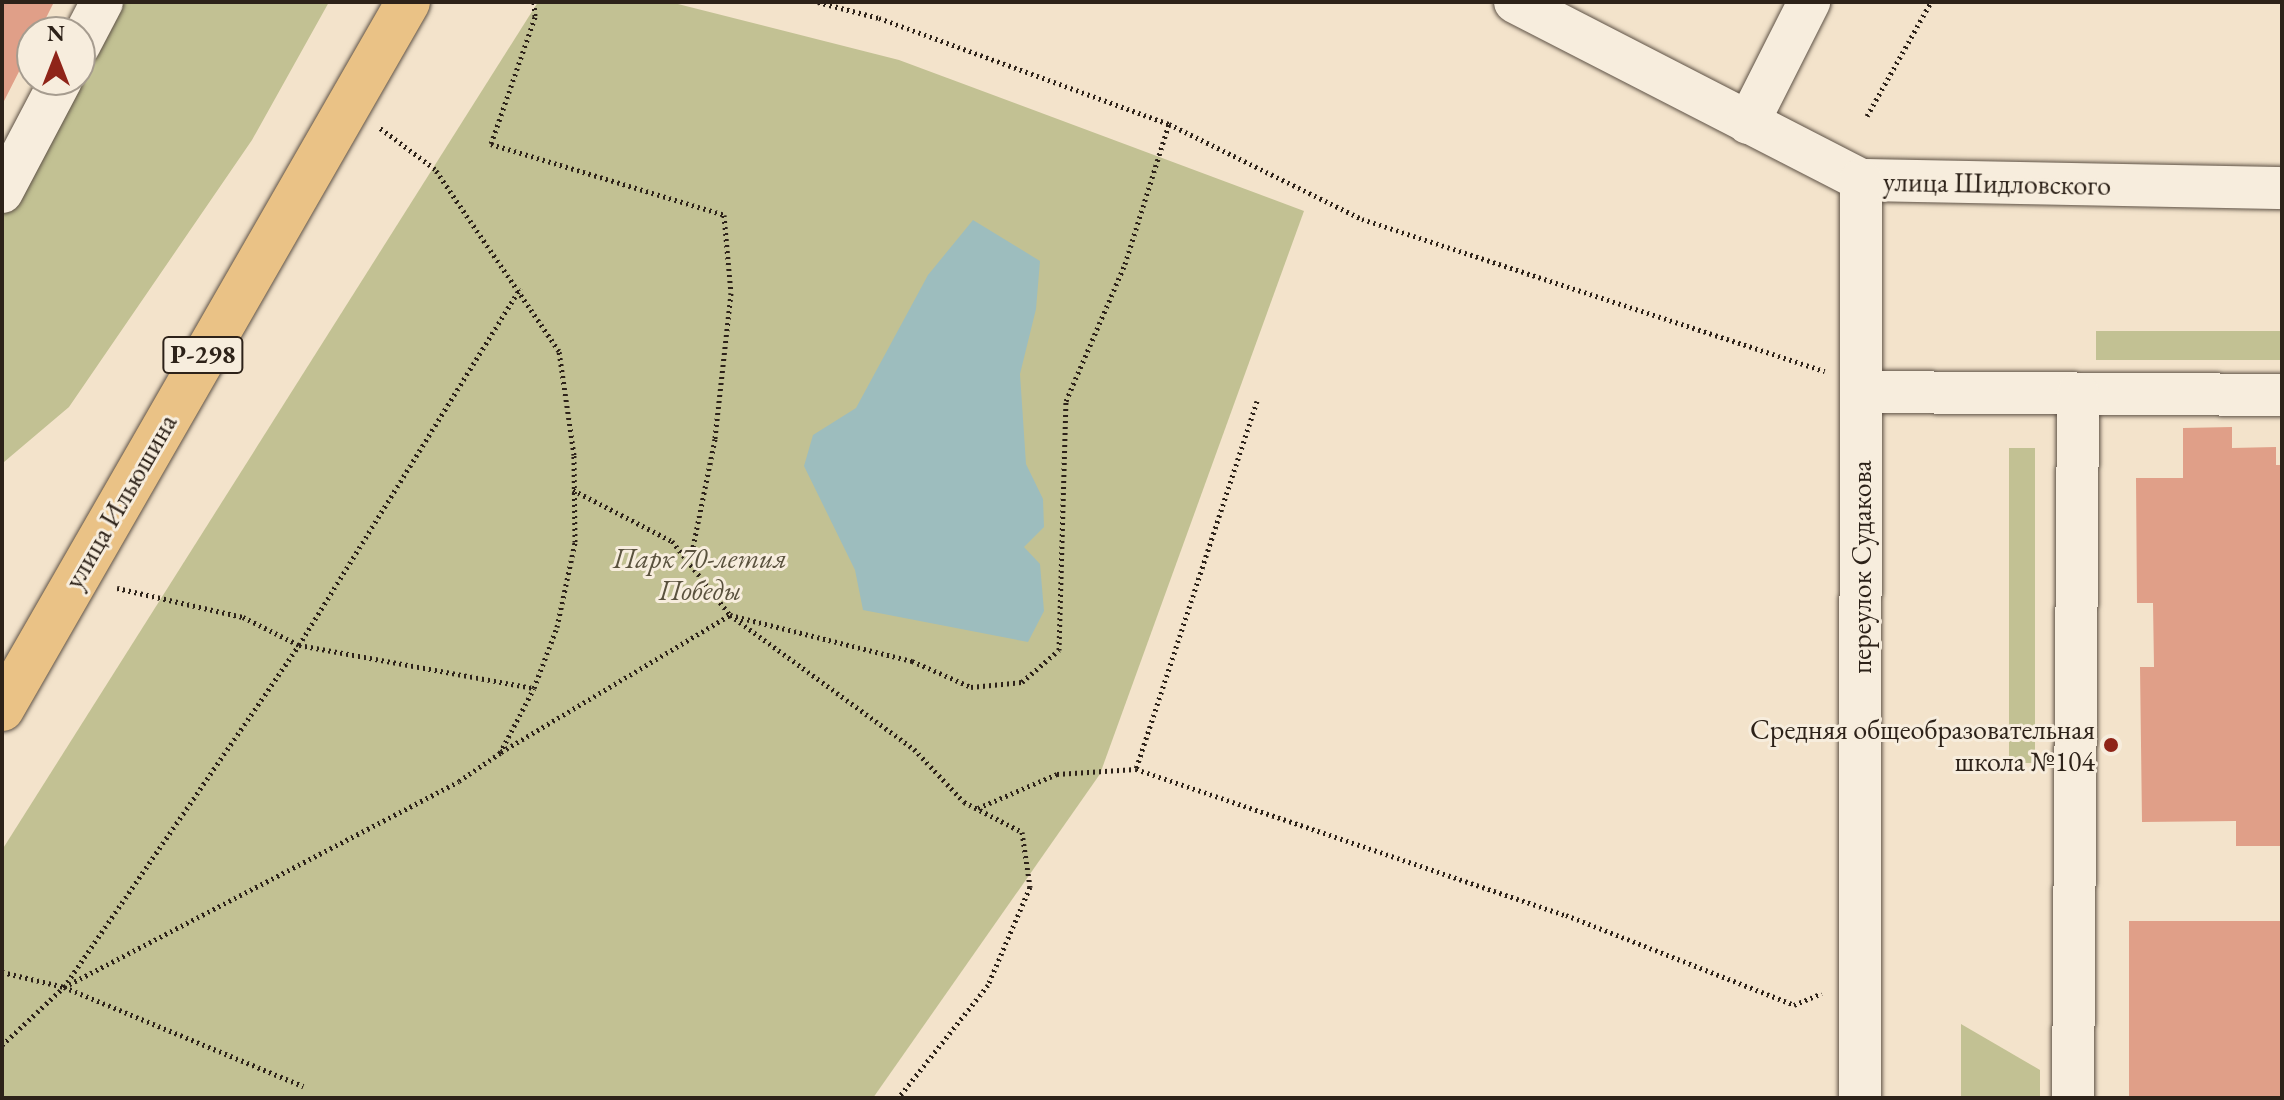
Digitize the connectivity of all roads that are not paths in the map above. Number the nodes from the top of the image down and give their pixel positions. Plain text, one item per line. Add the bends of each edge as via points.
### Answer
1 (408, 2) edge
2 (1515, 2) edge
3 (1809, 2) edge
4 (53, 96) edge
5 (1748, 123) junction
6 (1861, 180) junction
7 (2282, 188) edge
8 (2, 192) edge
9 (1861, 387) junction
10 (2078, 394) junction
11 (2282, 395) edge
12 (2, 709) edge
13 (1860, 1098) edge
14 (2073, 1098) edge

1 - 12 highway, улица Ильюшина / Р-298
2 - 5 street, улица Шидловского
3 - 5 street
4 - 8 street
5 - 6 street, улица Шидловского
6 - 7 street, улица Шидловского
6 - 9 street, переулок Судакова
9 - 10 street
9 - 13 street, переулок Судакова
10 - 11 street
10 - 14 street

